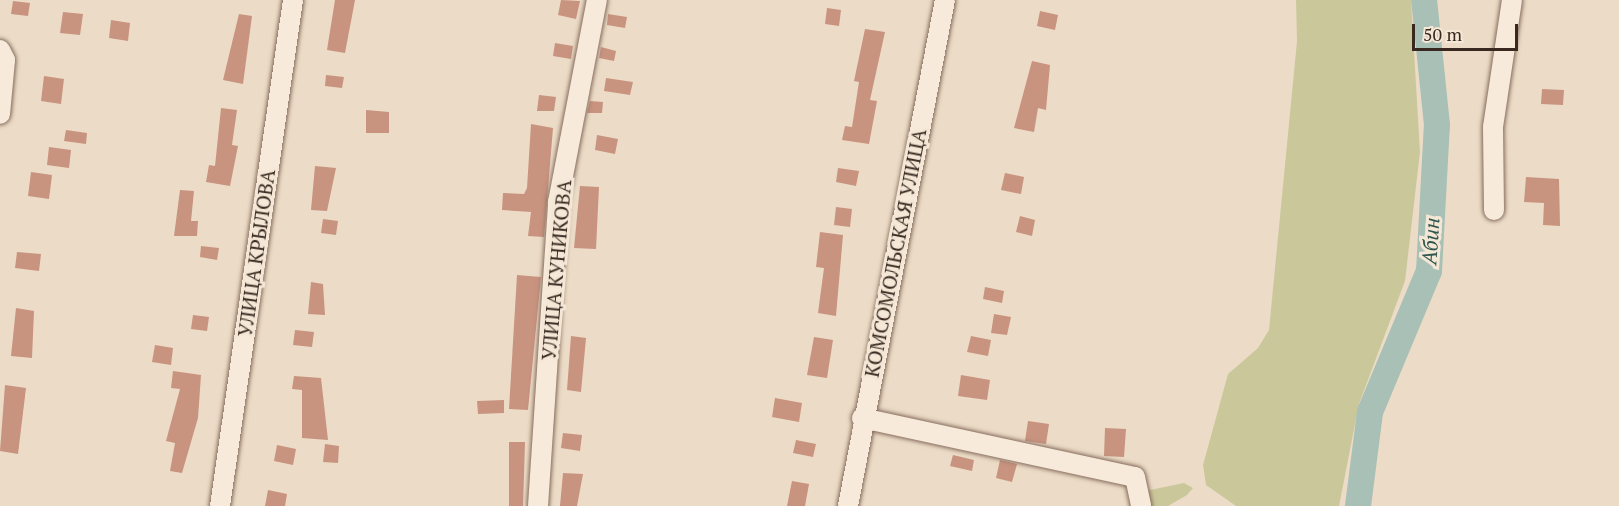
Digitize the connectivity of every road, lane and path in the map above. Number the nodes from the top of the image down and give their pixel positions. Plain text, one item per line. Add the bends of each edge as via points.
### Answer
1 (292, 0) edge
2 (597, 0) edge
3 (945, 0) edge
4 (1512, 0) edge
5 (0, 50) edge
6 (0, 114) edge
7 (1494, 210) dead end
8 (862, 418) junction
9 (220, 506) edge
10 (538, 506) edge
11 (848, 506) edge
12 (1141, 506) edge

1 - 9 street, УЛИЦА КРЫЛОВА
2 - 10 street, УЛИЦА КУНИКОВА via 558,202
3 - 8 street, КОМСОМОЛЬСКАЯ УЛИЦА
4 - 7 street via 1493,127
5 - 6 street via 5,60
8 - 11 street, КОМСОМОЛЬСКАЯ УЛИЦА
8 - 12 street via 1135,477

